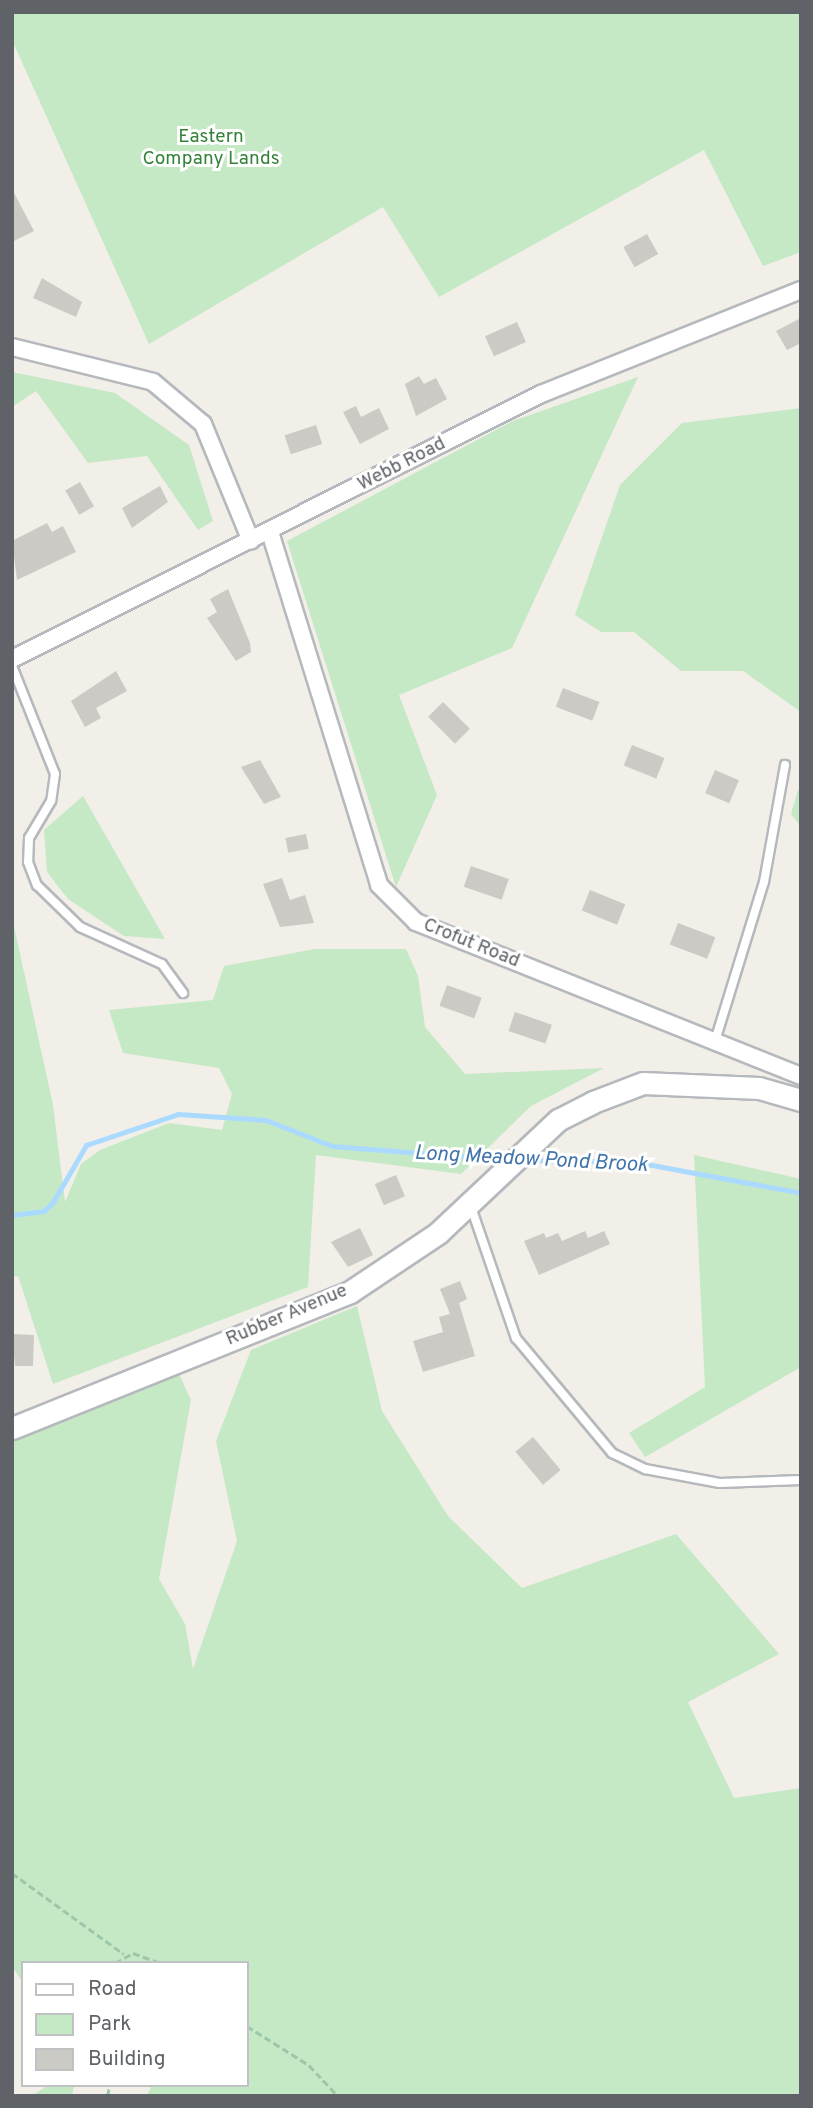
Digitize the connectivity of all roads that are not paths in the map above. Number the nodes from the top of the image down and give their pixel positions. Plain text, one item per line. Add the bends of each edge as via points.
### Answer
1 (801, 290) edge
2 (12, 347) edge
3 (270, 532) junction
4 (251, 541) junction
5 (12, 659) edge
6 (12, 666) edge
7 (785, 765) dead end
8 (183, 993) dead end
9 (715, 1041) junction
10 (801, 1076) edge
11 (801, 1100) edge
12 (470, 1203) junction
13 (12, 1428) edge
14 (801, 1480) edge

1 - 3 street, Webb Road via 541,394
2 - 4 street via 153,382 203,424
3 - 4 street, Webb Road
3 - 9 street, Crofut Road via 379,885 416,922
4 - 5 street, Webb Road
6 - 8 lane via 55,774 51,801 29,838 28,862 37,885 80,927 162,964
7 - 9 lane via 764,882
9 - 10 street, Crofut Road
11 - 12 street, Rubber Avenue via 759,1088 643,1083 558,1120
12 - 13 street, Rubber Avenue via 438,1233 350,1292
12 - 14 lane via 516,1338 612,1453 645,1469 720,1483

